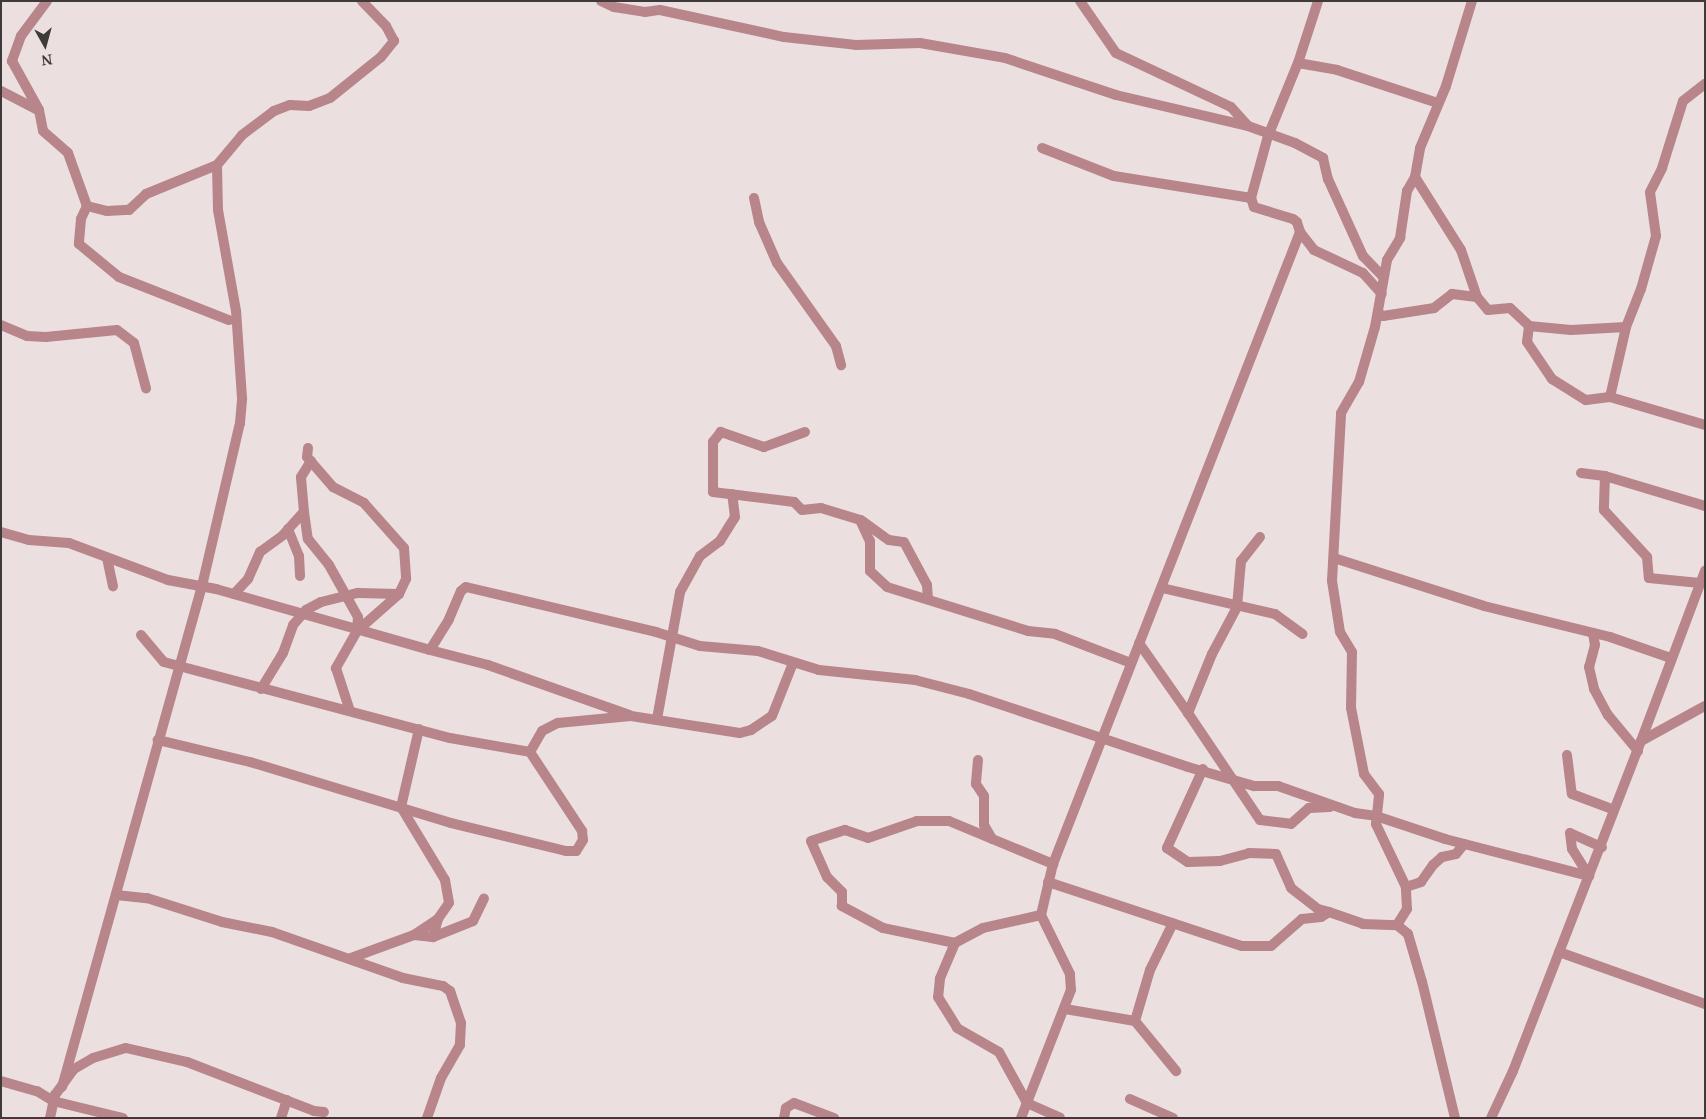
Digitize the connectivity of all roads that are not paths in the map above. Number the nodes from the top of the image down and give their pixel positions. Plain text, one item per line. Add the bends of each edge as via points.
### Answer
1 (47, 1) edge
2 (362, 1) edge
3 (601, 1) edge
4 (1080, 1) edge
5 (1318, 1) edge
6 (1472, 1) edge
7 (1298, 63) junction
8 (1705, 84) edge
9 (1, 91) edge
10 (1438, 103) junction
11 (39, 110) junction
12 (1248, 126) junction
13 (1268, 136) junction
14 (1042, 148) dead end
15 (217, 164) junction
16 (1415, 177) junction
17 (754, 198) dead end
18 (1251, 198) junction
19 (87, 206) junction
20 (1300, 232) junction
21 (1383, 277) junction
22 (1382, 294) junction
23 (1477, 296) junction
24 (1378, 313) junction
25 (229, 320) dead end
26 (1, 325) edge
27 (1529, 326) junction
28 (1626, 327) junction
29 (841, 366) dead end
30 (146, 388) dead end
31 (1610, 397) junction
32 (1705, 425) edge
33 (805, 432) dead end
34 (308, 448) dead end
35 (311, 460) junction
36 (1581, 473) dead end
37 (1604, 476) junction
38 (732, 494) junction
39 (1705, 506) edge
40 (304, 512) junction
41 (860, 520) junction
42 (288, 529) junction
43 (1, 532) edge
44 (1260, 537) dead end
45 (107, 558) junction
46 (1334, 558) junction
47 (1705, 572) edge
48 (300, 576) dead end
49 (1700, 583) junction
50 (113, 586) dead end
51 (202, 586) junction
52 (1162, 588) junction
53 (234, 594) junction
54 (399, 594) junction
55 (347, 597) junction
56 (928, 598) junction
57 (1237, 607) junction
58 (301, 614) junction
59 (357, 631) junction
60 (1593, 633) junction
61 (1303, 634) dead end
62 (142, 635) dead end
63 (670, 637) junction
64 (1139, 643) junction
65 (430, 650) junction
66 (1671, 658) junction
67 (794, 663) junction
68 (1131, 663) junction
69 (179, 667) junction
70 (261, 689) junction
71 (1705, 706) edge
72 (350, 711) junction
73 (1188, 713) junction
74 (631, 716) junction
75 (657, 719) junction
76 (419, 730) junction
77 (1105, 738) junction
78 (158, 740) junction
79 (1640, 746) junction
80 (530, 752) junction
81 (1568, 755) dead end
82 (978, 760) dead end
83 (1203, 768) junction
84 (1230, 778) junction
85 (1335, 806) junction
86 (401, 807) junction
87 (1612, 809) junction
88 (1376, 816) junction
89 (992, 839) junction
90 (1464, 844) junction
91 (1602, 847) junction
92 (1053, 864) junction
93 (1589, 876) junction
94 (1048, 882) junction
95 (1406, 887) junction
96 (116, 895) junction
97 (484, 898) dead end
98 (1329, 912) junction
99 (1041, 915) junction
100 (438, 919) junction
101 (1173, 923) junction
102 (1396, 925) junction
103 (414, 935) junction
104 (433, 937) junction
105 (955, 942) junction
106 (1558, 952) junction
107 (351, 958) junction
108 (1705, 1004) edge
109 (1065, 1009) junction
110 (1135, 1021) junction
111 (1176, 1071) dead end
112 (1, 1081) edge
113 (62, 1087) junction
114 (1130, 1099) dead end
115 (287, 1100) junction
116 (54, 1101) junction
117 (1027, 1103) junction
118 (324, 1112) dead end
119 (50, 1118) edge
120 (122, 1118) edge
121 (281, 1118) edge
122 (428, 1118) edge
123 (784, 1118) edge
124 (834, 1118) edge
125 (1020, 1118) edge
126 (1060, 1118) edge
127 (1173, 1118) edge
128 (1455, 1118) edge
129 (1491, 1118) edge

1 - 11 street via 21,36 12,62
2 - 15 street via 386,26 394,41 381,57 330,98 309,106 290,105 268,115 242,135
3 - 12 street via 614,7 645,12 660,10 784,38 856,44 920,43 1005,58 1116,95
4 - 12 street via 1116,53 1231,107
5 - 7 street
6 - 10 street via 1454,65
7 - 10 street via 1337,70
7 - 13 street
8 - 28 street via 1683,101 1662,168 1650,192 1656,236 1642,289
9 - 11 street
10 - 16 street via 1420,148
11 - 19 street via 43,131 68,153
12 - 13 street
13 - 18 street
13 - 21 street via 1295,143 1324,158 1328,179 1363,256
14 - 18 street via 1114,176
15 - 19 street via 146,194 129,210 107,211
15 - 51 street via 218,210 236,311 242,398
16 - 21 street via 1407,191 1400,238
16 - 23 street via 1461,250
17 - 29 street via 759,222 777,263 836,346
18 - 20 street via 1254,207 1298,222
19 - 25 street via 81,219 78,244 119,278
20 - 22 street via 1314,250 1363,273
20 - 52 street via 1251,361 1215,442
21 - 22 street
22 - 24 street
23 - 24 street via 1452,294 1434,308 1383,316
23 - 27 street via 1488,310 1510,308
24 - 46 street via 1359,382 1338,426
26 - 30 street via 27,336 46,337 117,330 134,343
27 - 28 street via 1572,330
27 - 31 street via 1527,342 1552,379 1586,400
28 - 31 street
31 - 32 street
33 - 38 street via 764,447 722,432 713,442 713,492
34 - 35 street
35 - 40 street via 302,477
35 - 54 street via 333,487 364,503 404,548 406,579
36 - 37 street
37 - 39 street
37 - 49 street via 1604,510 1647,557 1649,578
38 - 41 street via 794,502 802,510 822,508
38 - 63 street via 735,517 720,542 700,556 680,592
40 - 42 street
40 - 55 street via 308,539
41 - 56 street via 889,540 904,542 926,585
41 - 56 street via 870,541 870,571 874,577 896,591
42 - 48 street via 299,556
42 - 53 street via 260,552 248,579
43 - 45 street via 29,540 68,543
44 - 57 street via 1241,561
45 - 50 street
45 - 51 street via 168,580
46 - 60 street via 1484,606
46 - 88 street via 1332,581 1340,632 1352,652 1349,682 1355,733 1364,774 1379,794
47 - 49 street
49 - 66 street
51 - 53 street
51 - 69 street
52 - 57 street
52 - 64 street
53 - 58 street
54 - 55 street
54 - 59 street
55 - 58 street via 321,602
55 - 59 street via 358,617
56 - 68 street via 1028,630 1055,634
57 - 61 street via 1275,614
57 - 73 street via 1212,654
58 - 59 street
58 - 70 street
59 - 65 street
59 - 72 street via 336,668
60 - 66 street
60 - 79 street via 1595,645 1589,667 1594,689 1608,715
62 - 69 street via 164,662
63 - 65 street via 466,588 461,591
63 - 67 street via 700,646 758,652
63 - 75 street
64 - 68 street
64 - 73 street
65 - 74 street via 488,665
66 - 79 street
67 - 75 street via 772,716 751,730 740,733
67 - 77 street via 819,670 915,680
68 - 77 street
69 - 70 street
69 - 78 street
70 - 72 street
71 - 79 street
72 - 76 street
73 - 84 street
74 - 75 street
74 - 80 street via 558,723 542,731
76 - 80 street
76 - 86 street
77 - 83 street via 1161,759
77 - 92 street
78 - 86 street via 250,762
78 - 96 street
79 - 87 street
80 - 86 street via 582,831 583,840 576,851 451,823
81 - 87 street via 1572,794
82 - 89 street via 976,784 984,796 984,825
83 - 84 street
83 - 98 street via 1167,848 1188,862 1220,861 1249,852 1276,854 1291,888 1318,909
84 - 85 street via 1254,786 1278,786
84 - 85 street via 1260,820 1291,824 1309,808
85 - 88 street
86 - 100 street via 445,880 449,903
87 - 91 street
88 - 90 street
88 - 95 street via 1381,836
89 - 92 street
89 - 105 street via 949,821 917,821 868,838 845,830 811,841 827,877 842,892 842,906 883,928
90 - 93 street
90 - 95 street via 1456,854 1433,865 1421,882
91 - 93 street
91 - 93 street via 1570,833 1572,849
92 - 94 street
93 - 106 street
94 - 99 street
94 - 101 street
95 - 102 street via 1407,909
96 - 107 street via 147,898 222,922 272,932
96 - 113 street
97 - 104 street via 473,921
98 - 101 street via 1321,917 1302,919 1271,946 1242,946
98 - 102 street via 1363,924
99 - 105 street via 983,928
99 - 109 street via 1070,974 1071,990
100 - 103 street
100 - 104 street
101 - 110 street via 1150,970
102 - 128 street via 1408,934
103 - 104 street
103 - 107 street
105 - 117 street via 940,979 938,997 957,1028 999,1052
106 - 108 street
106 - 129 street via 1514,1071
107 - 122 street via 404,978 443,986 450,991 462,1023 460,1045 440,1078
109 - 110 street
109 - 117 street
110 - 111 street
112 - 116 street via 37,1091
113 - 115 street via 74,1069 93,1058 126,1048 187,1062
113 - 116 street
114 - 127 street
115 - 118 street
115 - 121 street
116 - 119 street
116 - 120 street
117 - 125 street
117 - 126 street
123 - 124 street via 786,1108 794,1104

